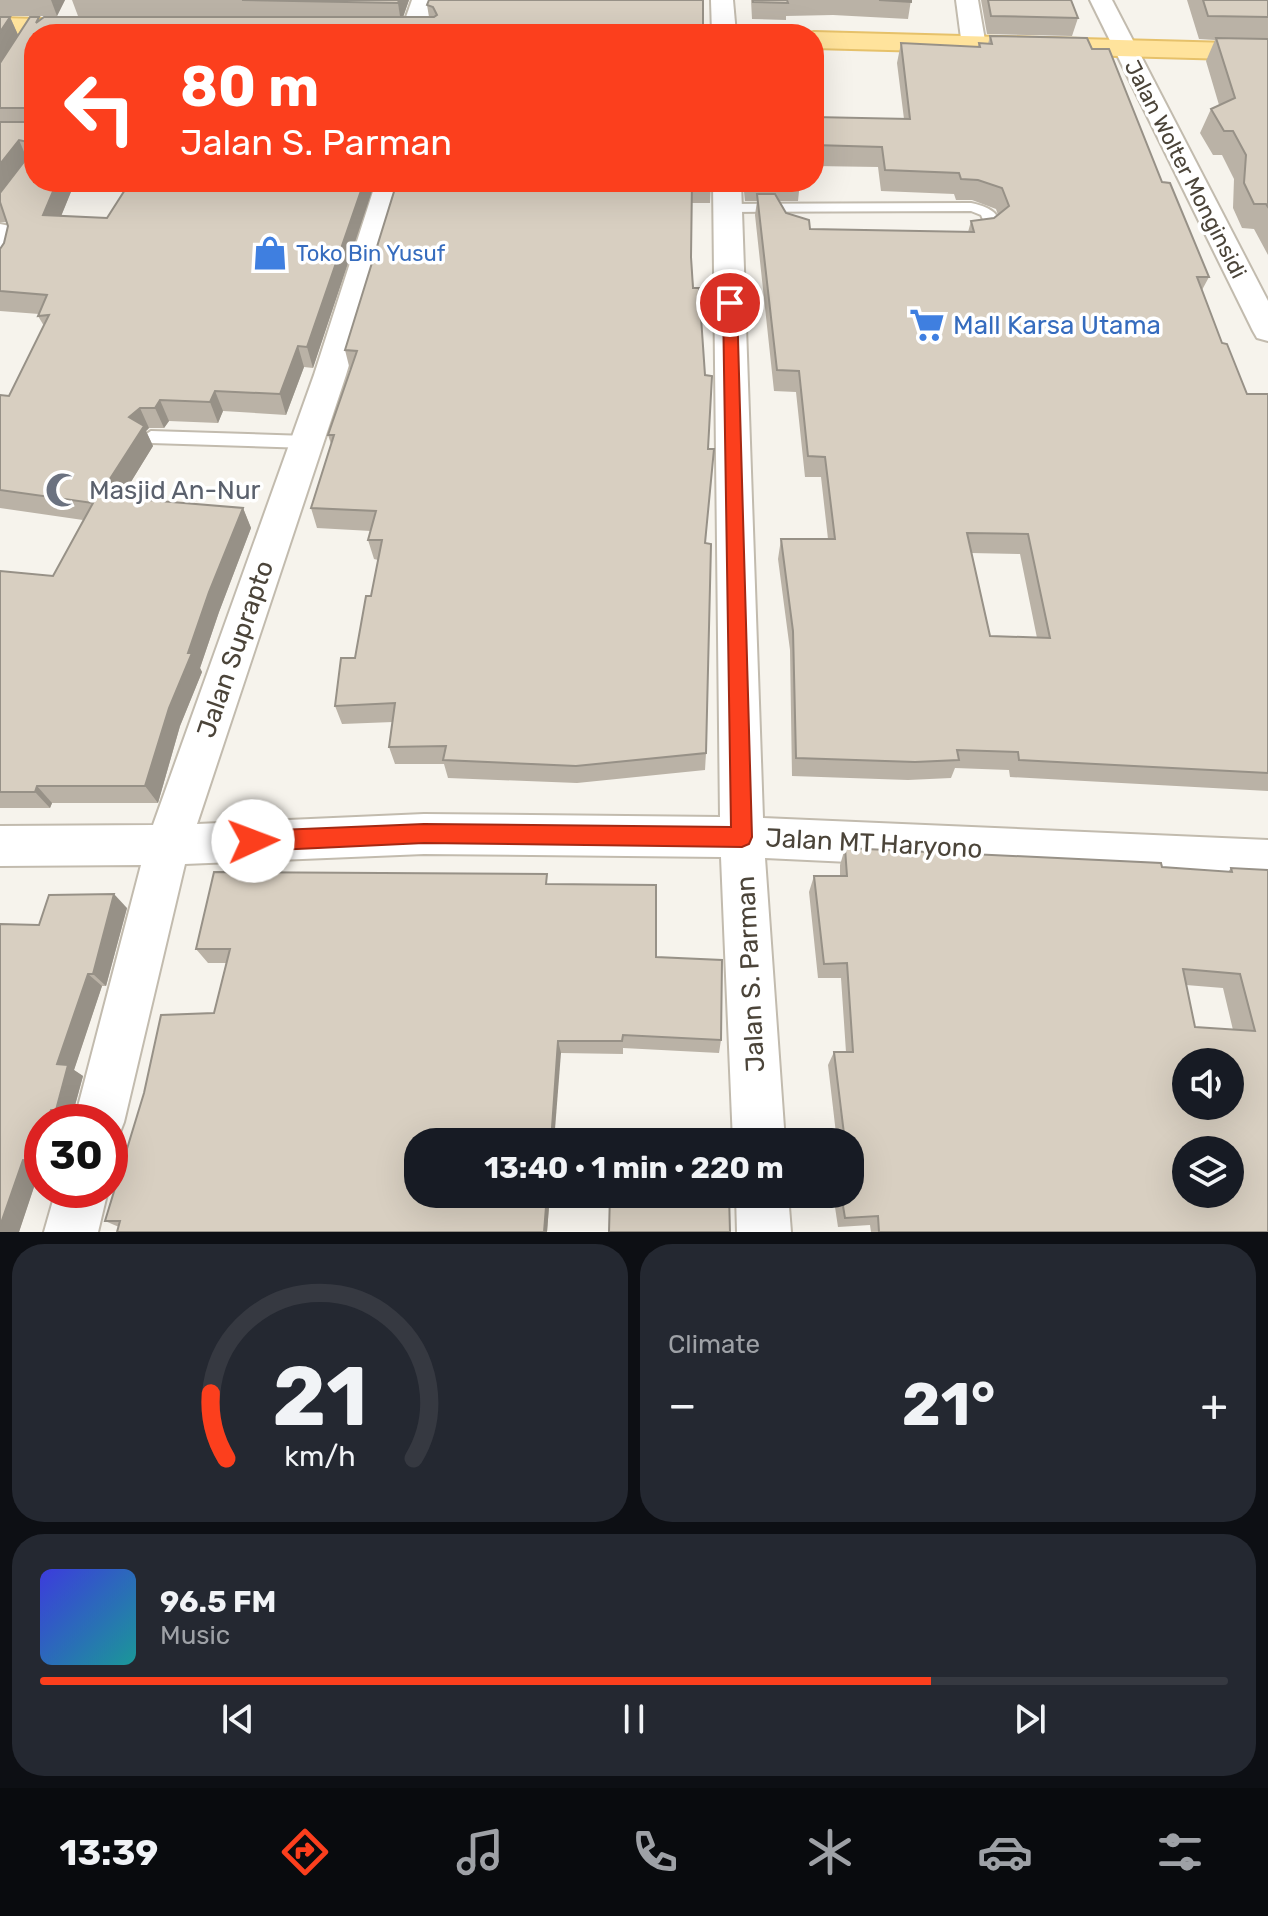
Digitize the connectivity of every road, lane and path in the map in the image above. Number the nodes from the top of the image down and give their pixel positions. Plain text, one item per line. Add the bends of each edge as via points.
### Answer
1 (423, 0) edge
2 (722, 0) edge
3 (967, 0) edge
4 (1101, 0) edge
5 (415, 24) edge
6 (723, 24) edge
7 (0, 26) edge
8 (24, 31) edge
9 (824, 40) edge
10 (974, 46) junction
11 (1125, 50) junction
12 (1268, 52) edge
13 (387, 192) edge
14 (728, 195) edge
15 (0, 232) edge
16 (964, 236) edge
17 (0, 261) edge
18 (1268, 331) edge
19 (151, 437) dead end
20 (307, 442) junction
21 (742, 837) junction
22 (168, 845) junction
23 (0, 846) edge
24 (1268, 861) edge
25 (103, 1104) edge
26 (758, 1128) edge
27 (77, 1208) edge
28 (763, 1208) edge
29 (71, 1232) edge
30 (764, 1232) edge

1 - 5 street
2 - 6 street
3 - 10 street
4 - 11 street, Jalan Wolter Monginsidi
7 - 8 main road
9 - 10 main road
10 - 11 main road
11 - 12 main road
11 - 18 street, Jalan Wolter Monginsidi
13 - 20 street, Jalan Suprapto
14 - 16 lane via 782,216 971,207 990,215 990,230
14 - 21 street, Jalan S. Parman
15 - 17 street
19 - 20 lane
20 - 22 street, Jalan Suprapto
21 - 22 street, Jalan MT Haryono via 424,834
21 - 24 street, Jalan MT Haryono
21 - 26 street, Jalan S. Parman
22 - 23 street, Jalan MT Haryono
22 - 25 street, Jalan Suprapto
27 - 29 street
28 - 30 street

